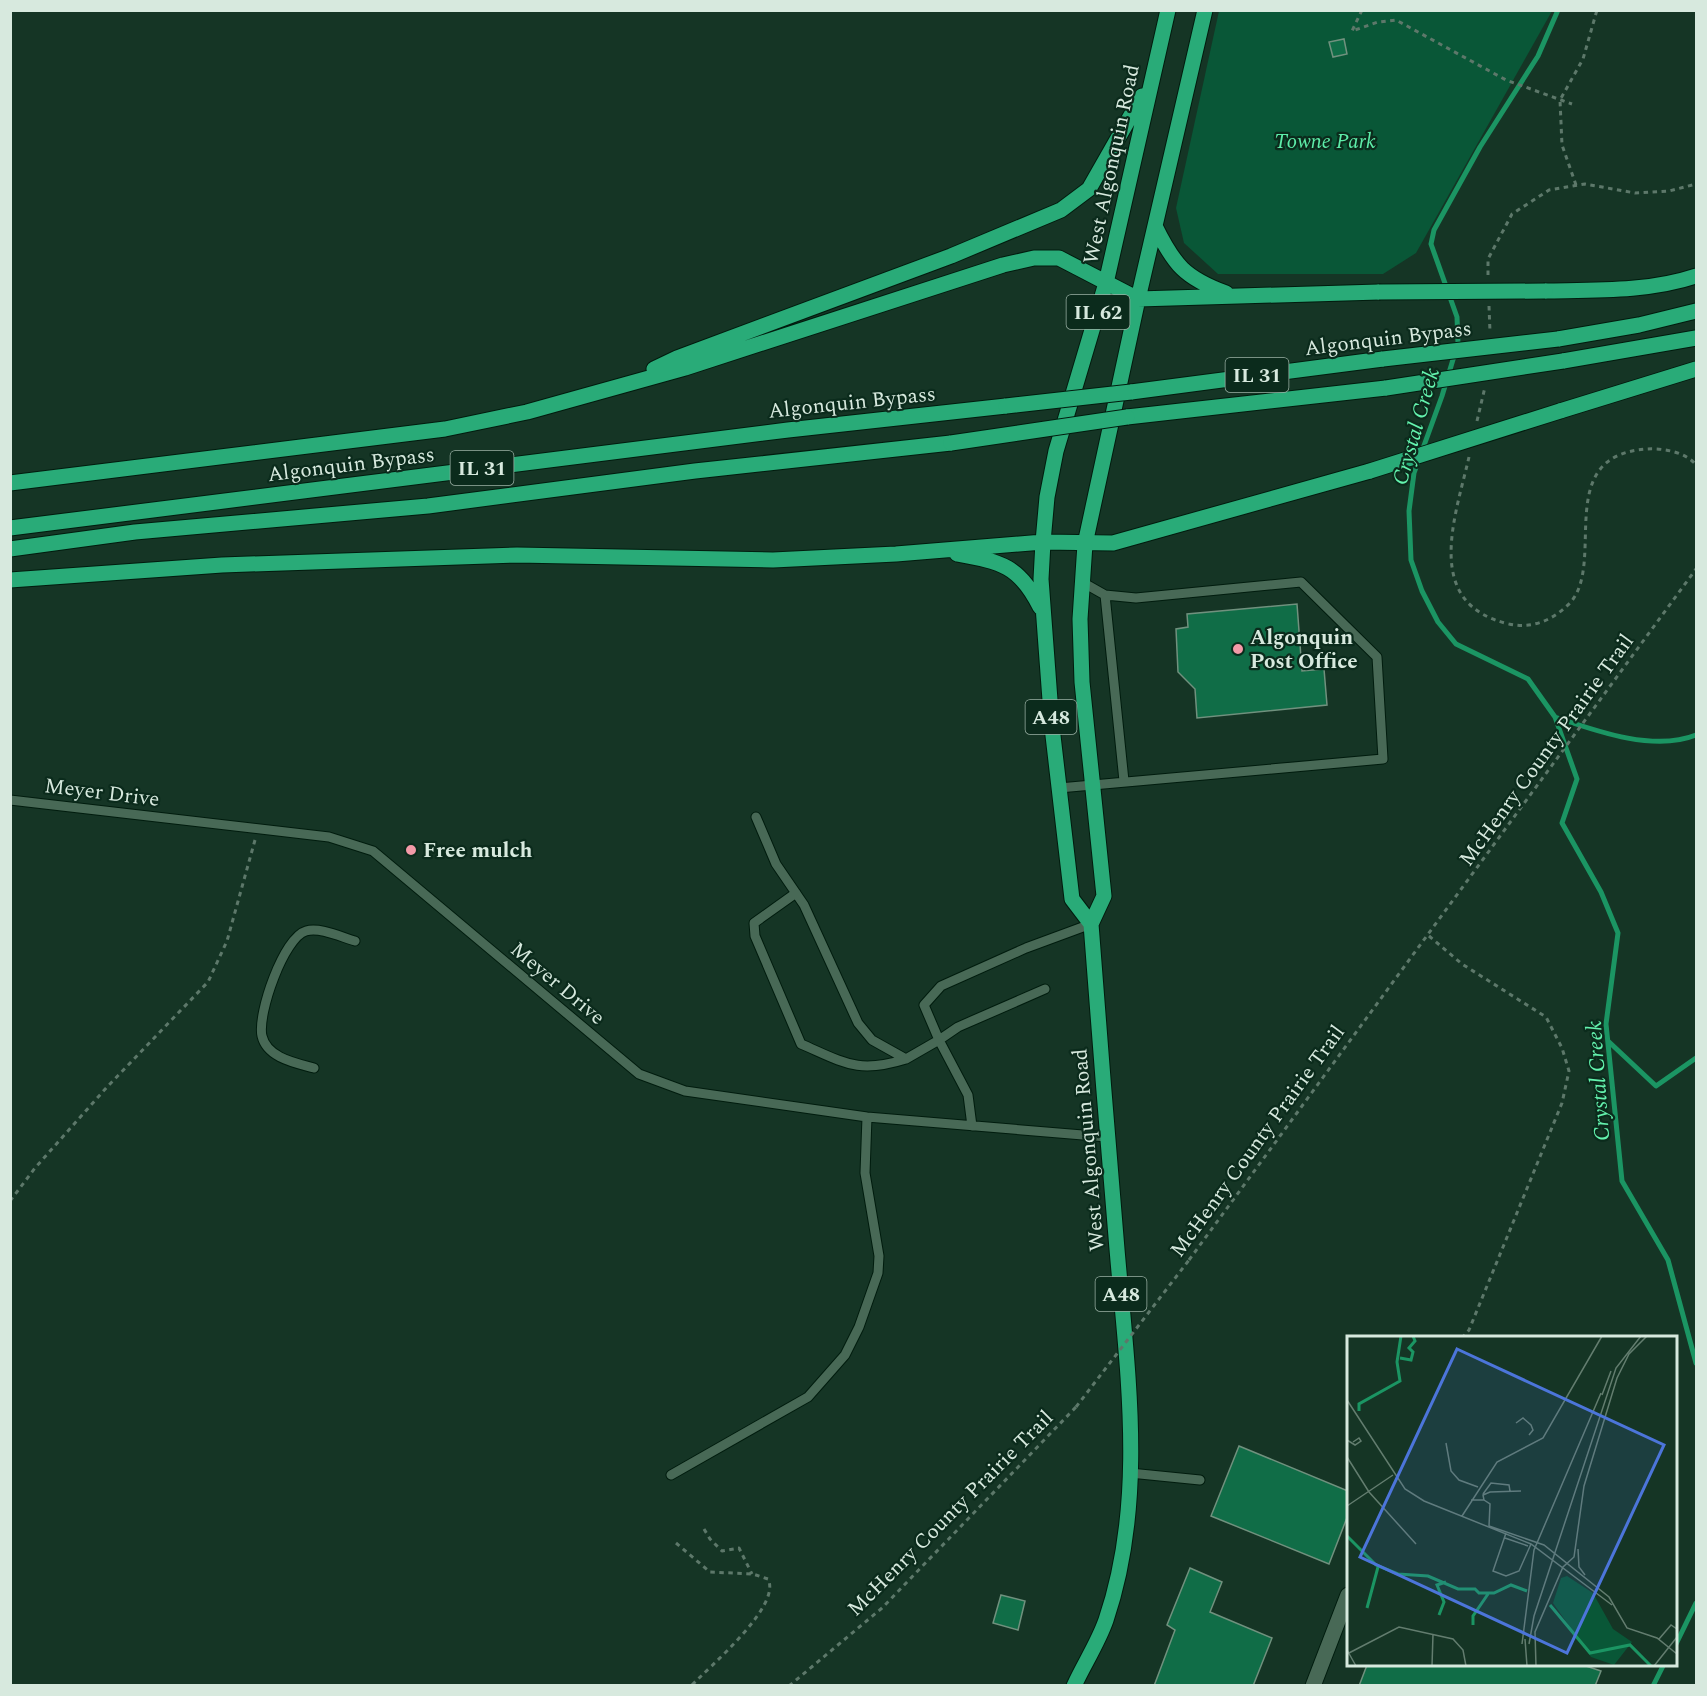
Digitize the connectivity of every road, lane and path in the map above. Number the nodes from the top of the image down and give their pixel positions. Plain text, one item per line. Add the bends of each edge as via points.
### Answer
1 (1168, 10) edge
2 (1205, 10) edge
3 (1362, 10) edge
4 (1597, 10) edge
5 (1150, 80) junction
6 (1560, 100) junction
7 (1572, 104) dead end
8 (1576, 185) dead end
9 (1155, 226) junction
10 (1696, 276) edge
11 (1106, 283) junction
12 (1234, 296) junction
13 (1138, 299) junction
14 (1696, 311) edge
15 (1696, 338) edge
16 (1696, 369) edge
17 (626, 383) junction
18 (10, 483) edge
19 (10, 528) edge
20 (1043, 542) junction
21 (1085, 544) junction
22 (10, 549) edge
23 (936, 550) junction
24 (1696, 569) edge
25 (10, 580) edge
26 (1082, 582) junction
27 (1105, 595) junction
28 (1043, 614) junction
29 (1124, 781) junction
30 (1092, 784) junction
31 (1059, 788) junction
32 (10, 800) edge
33 (756, 818) dead end
34 (258, 830) junction
35 (796, 893) junction
36 (1091, 924) junction
37 (1428, 936) junction
38 (355, 941) dead end
39 (1045, 989) dead end
40 (939, 1040) junction
41 (906, 1059) junction
42 (314, 1068) dead end
43 (867, 1118) junction
44 (972, 1126) junction
45 (1107, 1137) junction
46 (10, 1201) edge
47 (1464, 1336) edge
48 (1130, 1473) junction
49 (671, 1475) dead end
50 (1200, 1480) dead end
51 (704, 1529) dead end
52 (676, 1543) dead end
53 (752, 1574) junction
54 (1347, 1598) edge
55 (691, 1686) edge
56 (789, 1686) edge
57 (1074, 1686) edge
58 (1312, 1686) edge

1 - 5 main road, West Algonquin Road / IL 62
2 - 9 main road, West Algonquin Road / IL 62
3 - 6 path via 1352,31 1396,20 1506,80
4 - 6 path via 1583,59
5 - 11 main road, West Algonquin Road / IL 62
5 - 17 main road via 1089,189 1062,210 951,256 677,358
6 - 7 path
6 - 8 path via 1562,145
9 - 12 main road via 1175,261 1196,282
9 - 13 main road, West Algonquin Road / IL 62
10 - 12 main road, bridge via 1620,290
11 - 13 main road
11 - 17 main road via 1059,258 1034,258
11 - 20 main road, West Algonquin Road / IL 62 via 1056,451
12 - 13 main road
13 - 21 main road, West Algonquin Road / IL 62
14 - 19 main road, Algonquin Bypass / IL 31, bridge via 1639,326 1558,339
15 - 22 main road, IL 31, bridge via 1386,388 1127,417 951,443 428,506 135,532
16 - 21 main road, bridge via 1370,471 1113,543
17 - 18 main road via 527,412 445,429
20 - 21 main road
20 - 23 main road
20 - 28 main road, West Algonquin Road / A48
21 - 26 main road, West Algonquin Road / A48
23 - 25 main road via 773,560 517,555 222,565
23 - 28 main road via 988,560 1017,573 1029,586
24 - 37 path, McHenry County Prairie Trail
26 - 27 lane
26 - 30 main road, West Algonquin Road / A48 via 1082,682
27 - 29 lane
27 - 29 lane via 1136,598 1301,582 1377,657 1383,759
28 - 31 main road, West Algonquin Road / A48
29 - 30 lane
30 - 31 lane
30 - 36 main road, West Algonquin Road / A48 via 1104,896
31 - 36 main road, West Algonquin Road / A48 via 1072,899
32 - 34 lane, Meyer Drive
33 - 35 lane via 776,864
34 - 43 lane, Meyer Drive via 329,837 373,851 639,1074 685,1091
34 - 46 path via 228,941 208,982 106,1087
35 - 41 lane via 858,1023 872,1040
35 - 41 lane via 754,922 755,936 801,1044 860,1068
36 - 40 lane via 941,986 924,1005
36 - 45 main road, West Algonquin Road / A48
37 - 47 path via 1462,964 1545,1017 1569,1071 1562,1103
37 - 56 path, McHenry County Prairie Trail, bridge via 1076,1407 882,1608
38 - 42 lane via 309,930 298,934 279,962 261,1022 262,1037 271,1051 285,1060
39 - 40 lane via 958,1027
40 - 41 lane
40 - 44 lane via 968,1095
43 - 44 lane, Meyer Drive
43 - 49 lane via 866,1173 879,1256 878,1273 845,1355 808,1397
44 - 45 lane, Meyer Drive
45 - 48 main road, West Algonquin Road / A48 via 1126,1335
48 - 50 lane
48 - 57 main road, West Algonquin Road / A48 via 1128,1511 1106,1622
51 - 53 path via 722,1551 739,1548
52 - 53 path via 710,1572
53 - 55 path via 770,1583 766,1604
54 - 58 street

